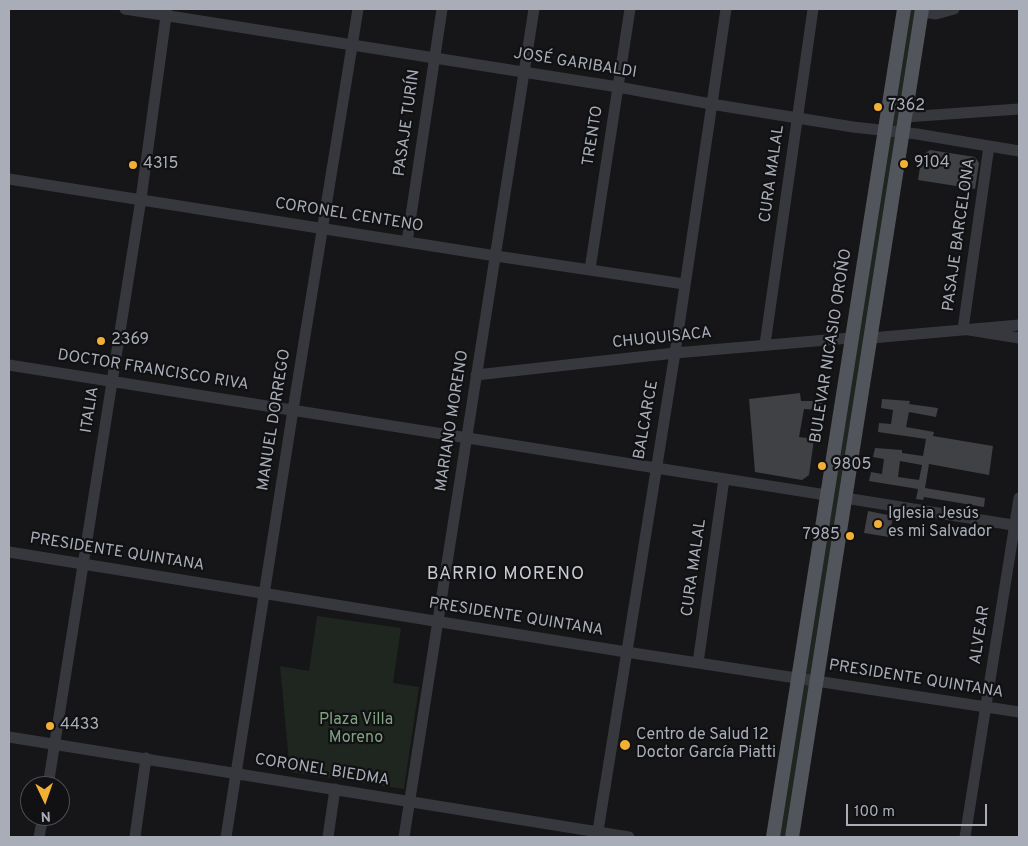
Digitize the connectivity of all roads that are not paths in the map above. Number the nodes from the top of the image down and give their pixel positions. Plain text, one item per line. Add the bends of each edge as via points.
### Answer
1 (124, 9) edge
2 (358, 9) edge
3 (442, 9) edge
4 (534, 9) edge
5 (630, 9) edge
6 (726, 9) edge
7 (813, 9) edge
8 (904, 9) edge
9 (954, 9) edge
10 (922, 10) edge
11 (167, 12) edge
12 (352, 45) junction
13 (434, 58) junction
14 (524, 72) junction
15 (618, 87) junction
16 (712, 104) junction
17 (1019, 108) edge
18 (905, 117) junction
19 (797, 118) junction
20 (884, 130) junction
21 (903, 133) junction
22 (989, 146) junction
23 (1019, 151) edge
24 (9, 179) edge
25 (141, 199) junction
26 (323, 228) junction
27 (407, 242) junction
28 (496, 256) junction
29 (590, 269) junction
30 (684, 284) junction
31 (1019, 325) edge
32 (963, 329) junction
33 (850, 338) junction
34 (870, 338) junction
35 (1019, 338) edge
36 (765, 344) junction
37 (674, 353) junction
38 (9, 365) edge
39 (476, 376) junction
40 (112, 381) junction
41 (293, 410) junction
42 (467, 438) junction
43 (655, 468) junction
44 (724, 479) junction
45 (826, 495) junction
46 (845, 498) junction
47 (1019, 498) edge
48 (1017, 525) edge
49 (9, 552) edge
50 (83, 564) junction
51 (265, 593) junction
52 (438, 621) junction
53 (626, 652) junction
54 (698, 663) junction
55 (798, 678) junction
56 (817, 681) junction
57 (986, 707) junction
58 (1019, 712) edge
59 (9, 737) edge
60 (55, 744) junction
61 (146, 758) junction
62 (236, 773) junction
63 (50, 776) edge
64 (336, 789) junction
65 (410, 801) junction
66 (598, 835) edge
67 (135, 837) edge
68 (226, 837) edge
69 (328, 837) edge
70 (404, 837) edge
71 (630, 837) edge
72 (773, 837) edge
73 (792, 837) edge
74 (965, 837) edge

1 - 11 street, JOSÉ GARIBALDI
2 - 12 street, MANUEL DORREGO
3 - 13 street, PASAJE TURÍN
4 - 14 street, MARIANO MORENO
5 - 15 street, TRENTO
6 - 16 street, BALCARCE
7 - 19 street, CURA MALAL
8 - 20 main road, BULEVAR NICASIO OROÑO
9 - 10 street via 936,14
10 - 18 main road
11 - 12 street, JOSÉ GARIBALDI
11 - 25 street, ITALIA
12 - 13 street, JOSÉ GARIBALDI
12 - 26 street, MANUEL DORREGO
13 - 14 street, JOSÉ GARIBALDI
13 - 27 street, PASAJE TURÍN
14 - 15 street, JOSÉ GARIBALDI
14 - 28 street, MARIANO MORENO
15 - 16 street, JOSÉ GARIBALDI
15 - 29 street, TRENTO
16 - 19 street, JOSÉ GARIBALDI
16 - 30 street, BALCARCE
17 - 18 street
18 - 21 main road
19 - 20 street, JOSÉ GARIBALDI
19 - 36 street, CURA MALAL
20 - 21 street, JOSÉ GARIBALDI
20 - 33 main road, BULEVAR NICASIO OROÑO
21 - 22 street, JOSÉ GARIBALDI
21 - 34 main road
22 - 23 street, JOSÉ GARIBALDI
22 - 32 street, PASAJE BARCELONA
24 - 25 street, CORONEL CENTENO
25 - 26 street, CORONEL CENTENO
25 - 40 street, ITALIA
26 - 27 street, CORONEL CENTENO
26 - 41 street, MANUEL DORREGO
27 - 28 street, CORONEL CENTENO
28 - 29 street, CORONEL CENTENO
28 - 39 street, MARIANO MORENO
29 - 30 street, CORONEL CENTENO
30 - 37 street, BALCARCE
31 - 32 street
32 - 34 street
32 - 35 street
33 - 36 street, CHUQUISACA
33 - 45 main road, BULEVAR NICASIO OROÑO
34 - 46 main road
36 - 37 street, CHUQUISACA
37 - 39 street, CHUQUISACA
37 - 43 street, BALCARCE
38 - 40 street, DOCTOR FRANCISCO RIVA
39 - 42 street, MARIANO MORENO
40 - 41 street, DOCTOR FRANCISCO RIVA
40 - 50 street, ITALIA
41 - 42 street, DOCTOR FRANCISCO RIVA
41 - 51 street, MANUEL DORREGO
42 - 43 street, DOCTOR FRANCISCO RIVA
42 - 52 street, MARIANO MORENO
43 - 44 street, DOCTOR FRANCISCO RIVA
43 - 53 street, BALCARCE
44 - 45 street, DOCTOR FRANCISCO RIVA
44 - 54 street, CURA MALAL
45 - 55 main road, BULEVAR NICASIO OROÑO
46 - 48 street
46 - 56 main road
47 - 48 street, ALVEAR
48 - 57 street, ALVEAR
49 - 50 street, PRESIDENTE QUINTANA
50 - 51 street, PRESIDENTE QUINTANA
50 - 60 street, ITALIA
51 - 52 street, PRESIDENTE QUINTANA
51 - 62 street, MANUEL DORREGO
52 - 53 street, PRESIDENTE QUINTANA
52 - 65 street, MARIANO MORENO
53 - 54 street, PRESIDENTE QUINTANA
53 - 66 street, BALCARCE
54 - 55 street, PRESIDENTE QUINTANA
55 - 56 street, PRESIDENTE QUINTANA
55 - 72 main road, BULEVAR NICASIO OROÑO
56 - 57 street, PRESIDENTE QUINTANA
56 - 73 main road
57 - 58 street, PRESIDENTE QUINTANA
57 - 74 street, ALVEAR
59 - 60 street, CORONEL BIEDMA
60 - 61 street, CORONEL BIEDMA
60 - 63 street, ITALIA
61 - 62 street, CORONEL BIEDMA
61 - 67 street
62 - 64 street, CORONEL BIEDMA
62 - 68 street, MANUEL DORREGO
64 - 65 street, CORONEL BIEDMA
64 - 69 street
65 - 66 street, CORONEL BIEDMA
65 - 70 street, MARIANO MORENO
66 - 71 street, CORONEL BIEDMA

